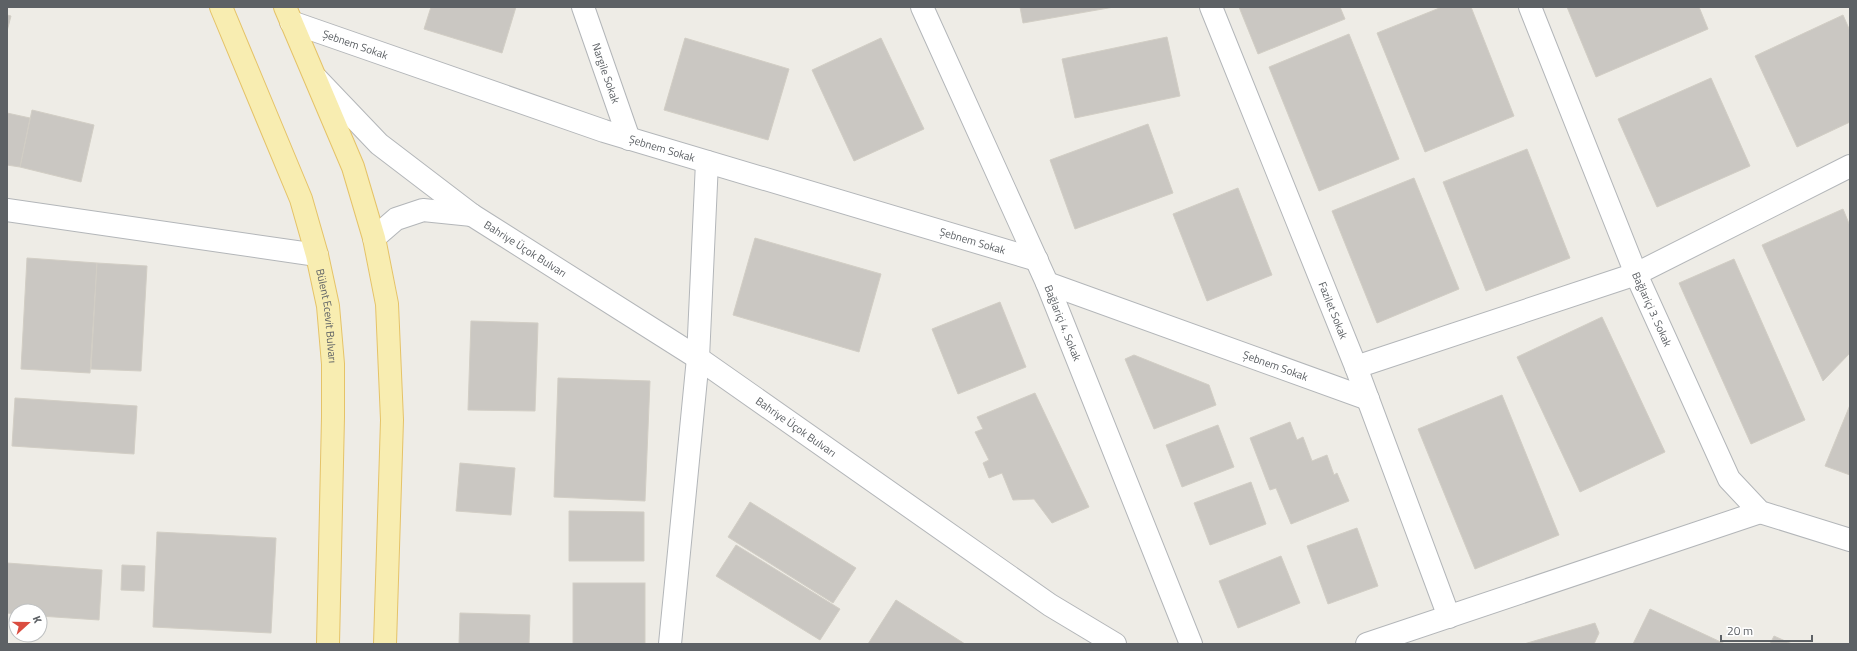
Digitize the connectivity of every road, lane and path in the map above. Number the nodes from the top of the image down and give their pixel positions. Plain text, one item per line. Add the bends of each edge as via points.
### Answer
1 (221, 7) edge
2 (583, 7) edge
3 (922, 7) edge
4 (1211, 7) edge
5 (1530, 7) edge
6 (288, 14) edge
7 (317, 80) junction
8 (629, 139) junction
9 (707, 162) junction
10 (1850, 166) edge
11 (7, 210) edge
12 (472, 215) junction
13 (374, 238) junction
14 (317, 255) junction
15 (1037, 260) junction
16 (1636, 274) junction
17 (1047, 283) junction
18 (698, 358) junction
19 (1356, 367) junction
20 (1368, 399) junction
21 (1760, 512) junction
22 (1850, 540) edge
23 (1449, 617) junction
24 (328, 644) edge
25 (385, 644) edge
26 (670, 644) edge
27 (1115, 644) edge
28 (1191, 644) edge
29 (1367, 644) edge

1 - 14 main road, Bülent Ecevit Bulvarı via 301,199
2 - 8 street, Nargile Sokak
3 - 15 street, Bağlariçi 4. Sokak
4 - 19 street, Fazilet Sokak
5 - 16 street, Bağlariçi 3. Sokak
6 - 7 main road
6 - 8 street, Şebnem Sokak
7 - 12 street, Bahriye Üçok Bulvarı via 379,144
7 - 13 main road via 353,167
8 - 9 street, Şebnem Sokak
9 - 15 street, Şebnem Sokak
9 - 18 street
10 - 16 street
11 - 14 street
12 - 13 street, Bahriye Üçok Bulvarı via 423,210 396,219
12 - 18 street, Bahriye Üçok Bulvarı
13 - 25 main road via 388,304 392,420
14 - 24 main road, Bülent Ecevit Bulvarı via 328,306 333,364
15 - 17 street, Bağlariçi 4. Sokak
16 - 19 street
16 - 21 street, Bağlariçi 3. Sokak via 1729,480
17 - 20 street, Şebnem Sokak
17 - 28 street, Bağlariçi 4. Sokak
18 - 26 street
18 - 27 street, Bahriye Üçok Bulvarı via 1050,605
19 - 20 street, Fazilet Sokak
20 - 23 street, Fazilet Sokak
21 - 22 street, Bağlariçi 3. Sokak
21 - 23 street
23 - 29 street

